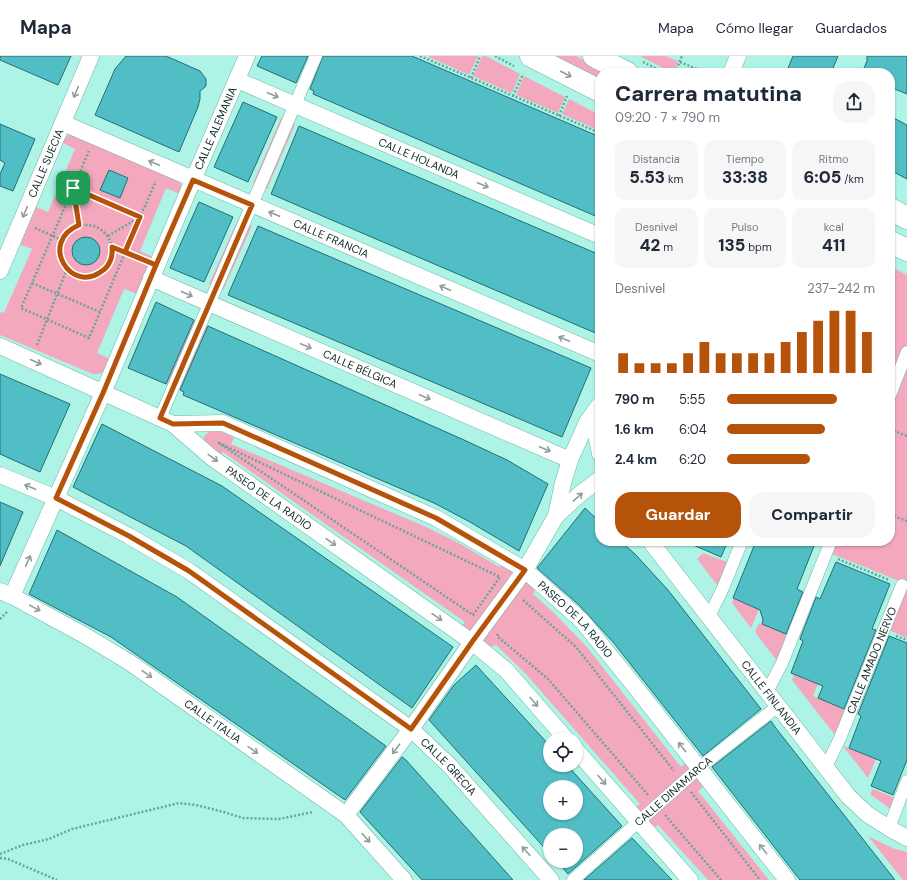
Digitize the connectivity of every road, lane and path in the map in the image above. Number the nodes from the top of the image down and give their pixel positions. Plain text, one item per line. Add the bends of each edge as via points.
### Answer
1 (91, 56) edge
2 (247, 56) edge
3 (316, 56) edge
4 (420, 56) edge
5 (480, 56) edge
6 (594, 56) edge
7 (682, 56) edge
8 (738, 56) edge
9 (426, 57) edge
10 (680, 62) junction
11 (528, 64) edge
12 (633, 66) edge
13 (677, 68) edge
14 (694, 68) edge
15 (733, 68) edge
16 (471, 78) junction
17 (237, 80) junction
18 (595, 89) edge
19 (568, 94) dead end
20 (513, 96) junction
21 (295, 104) junction
22 (559, 116) junction
23 (63, 123) junction
24 (595, 132) edge
25 (90, 147) dead end
26 (158, 177) dead end
27 (193, 180) junction
28 (73, 188) junction
29 (252, 205) junction
30 (895, 212) edge
31 (140, 217) junction
32 (907, 218) edge
33 (21, 222) junction
34 (79, 225) junction
35 (595, 234) edge
36 (52, 236) junction
37 (108, 236) junction
38 (62, 240) junction
39 (895, 244) edge
40 (112, 247) junction
41 (907, 250) edge
42 (125, 252) junction
43 (68, 269) junction
44 (0, 271) edge
45 (154, 272) junction
46 (32, 283) junction
47 (58, 294) junction
48 (209, 304) junction
49 (100, 312) junction
50 (47, 320) junction
51 (0, 346) edge
52 (595, 352) edge
53 (907, 352) edge
54 (31, 360) junction
55 (895, 382) edge
56 (103, 393) junction
57 (595, 411) edge
58 (167, 421) junction
59 (207, 424) junction
60 (895, 431) edge
61 (907, 436) edge
62 (219, 442) joint
63 (199, 446) junction
64 (570, 460) junction
65 (0, 475) edge
66 (595, 483) edge
67 (56, 498) junction
68 (556, 516) junction
69 (895, 517) edge
70 (907, 521) edge
71 (655, 546) edge
72 (740, 546) edge
73 (829, 546) edge
74 (826, 554) junction
75 (525, 570) junction
76 (902, 585) joint
77 (6, 594) edge
78 (519, 605) dead end
79 (709, 617) junction
80 (502, 629) dead end
81 (472, 642) junction
82 (767, 692) junction
83 (778, 706) junction
84 (411, 729) junction
85 (560, 732) edge
86 (583, 758) edge
87 (826, 766) junction
88 (699, 768) junction
89 (907, 780) edge
90 (683, 782) junction
91 (327, 802) junction
92 (657, 805) junction
93 (346, 815) junction
94 (638, 821) junction
95 (889, 828) junction
96 (907, 838) edge
97 (0, 854) edge
98 (0, 858) edge
99 (57, 880) edge
100 (404, 880) edge
101 (551, 880) edge
102 (573, 880) edge
103 (690, 880) edge
104 (721, 880) edge
105 (760, 880) edge
106 (787, 880) edge

1 -> 23 street, CALLE SUECIA
2 - 17 street, CALLE ALEMANIA
3 - 21 street
4 - 9 path
5 - 16 path
6 - 12 main road
7 - 10 path
8 - 15 street
9 - 16 path
10 - 13 path
10 - 14 path
11 -> 18 main road
11 - 20 path
16 - 20 path
17 -> 21 street, CALLE HOLANDA
17 - 27 street, CALLE ALEMANIA
19 - 22 path
20 - 22 path
21 - 29 street
21 -> 35 street, CALLE HOLANDA
22 - 24 path
27 -> 23 street, CALLE FRANCIA
23 -> 33 street, CALLE SUECIA
25 - 28 path
26 - 31 path
27 - 29 street, CALLE FRANCIA
27 - 45 street, CALLE ALEMANIA
28 - 31 path
28 - 34 path
28 - 36 path
29 - 48 street
52 -> 29 street, CALLE FRANCIA
30 - 32 main road
31 - 37 path
31 - 42 path
33 - 36 path
33 - 44 street, CALLE SUECIA
34 - 37 path via 96,226
34 - 38 path via 65,234
36 - 38 path
36 - 46 path
37 - 40 path
38 - 43 path via 61,260
39 - 41 main road
40 - 42 path
40 - 43 path via 113,253 106,269 98,274 90,277 81,276
42 - 45 path
42 - 49 path
43 - 47 path
45 -> 48 street, CALLE BÉLGICA
45 - 56 street, CALLE ALEMANIA
46 - 47 path
46 - 50 path via 21,308
47 - 49 path
47 - 50 path
48 - 58 street
48 -> 64 street, CALLE BÉLGICA
49 - 50 path via 89,338
50 - 54 path
51 - 54 street
53 - 55 street
54 -> 56 street
56 - 58 street, PASEO DE LA RADIO
56 - 67 street, CALLE ALEMANIA
57 - 64 street via 587,422
58 - 59 street, PASEO DE LA RADIO
58 - 63 street, PASEO DE LA RADIO
59 - 63 street via 196,437
59 - 75 street, PASEO DE LA RADIO via 223,423 436,518
60 - 61 path
62 - 62 path via 473,616 500,577 234,450
63 -> 81 street, PASEO DE LA RADIO
64 - 68 street
67 -> 65 street, CALLE GRECIA
68 -> 66 street
77 -> 67 street, CALLE ALEMANIA
67 - 84 street, CALLE GRECIA via 189,571
68 - 75 street
69 - 70 path
71 - 79 street, CALLE FINLANDIA
72 - 79 street
73 - 74 street
74 - 76 path
74 - 82 street via 782,663
75 - 81 street
88 -> 75 street, PASEO DE LA RADIO via 582,620
76 - 87 street, CALLE AMADO NERVO via 840,738
77 -> 91 street, CALLE ITALIA via 129,662
78 - 90 path via 523,600 576,647
79 - 82 street, CALLE FINLANDIA
80 - 92 path via 497,636 548,678
81 - 84 street
81 -> 85 street, PASEO DE LA RADIO via 506,670
82 - 83 street, CALLE FINLANDIA
83 - 87 street, CALLE FINLANDIA
83 - 88 street, CALLE DINAMARCA
84 -> 93 street
101 -> 84 street, CALLE GRECIA via 449,765
86 -> 94 street
87 - 95 street, CALLE FINLANDIA via 848,796 867,814
88 - 90 street, CALLE DINAMARCA
106 -> 88 street, PASEO DE LA RADIO
89 - 95 street
90 - 92 street, CALLE DINAMARCA
90 - 105 path
91 - 93 street, CALLE ITALIA
91 - 97 path via 312,813 279,819 243,818 179,803 72,829
92 - 94 street, CALLE DINAMARCA
92 - 104 path
93 -> 100 street, CALLE ITALIA
94 - 102 street, CALLE DINAMARCA
94 - 103 street
95 - 96 street, CALLE FINLANDIA
98 - 99 path

